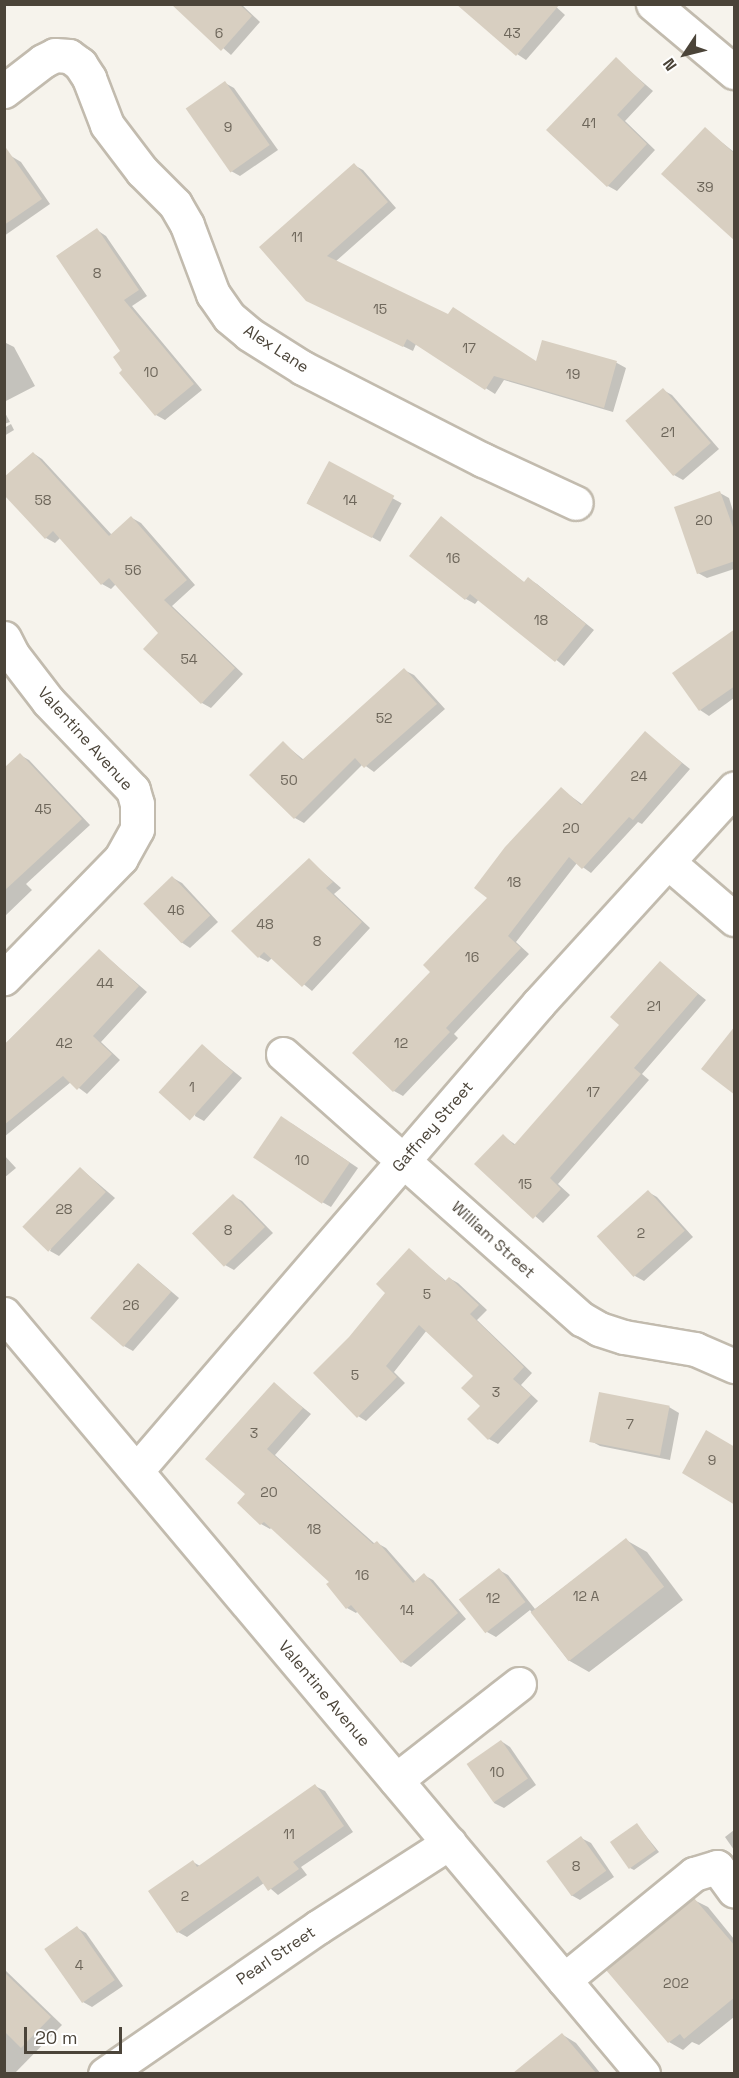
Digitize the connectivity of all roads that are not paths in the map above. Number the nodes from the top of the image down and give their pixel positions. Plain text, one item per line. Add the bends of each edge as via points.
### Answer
1 (653, 4) edge
2 (735, 72) edge
3 (4, 91) edge
4 (576, 503) dead end
5 (4, 638) edge
6 (735, 789) edge
7 (669, 863) junction
8 (735, 920) edge
9 (4, 978) edge
10 (283, 1054) dead end
11 (404, 1161) junction
12 (4, 1314) edge
13 (735, 1366) edge
14 (137, 1470) junction
15 (519, 1684) dead end
16 (396, 1780) junction
17 (449, 1843) junction
18 (735, 1890) edge
19 (564, 1980) junction
20 (105, 2073) edge
21 (643, 2073) edge

1 - 2 street
3 - 4 street, Alex Lane via 43,61 55,55 69,56 89,78 107,125 142,171 175,204 213,294 249,334 303,368
5 - 9 street, Valentine Avenue via 48,701 133,790 137,829 121,858
6 - 7 street, Gaffney Street
7 - 8 street
7 - 11 street, Gaffney Street via 539,1003
10 - 11 street, William Street
11 - 13 street, William Street via 598,1329 695,1349
11 - 14 street, Gaffney Street
12 - 14 street, Valentine Avenue
14 - 16 street, Valentine Avenue
15 - 16 street
16 - 17 street, Valentine Avenue
17 - 19 street, Valentine Avenue
17 - 20 street, Pearl Street
18 - 19 street via 717,1867 694,1874
19 - 21 street, Valentine Avenue

